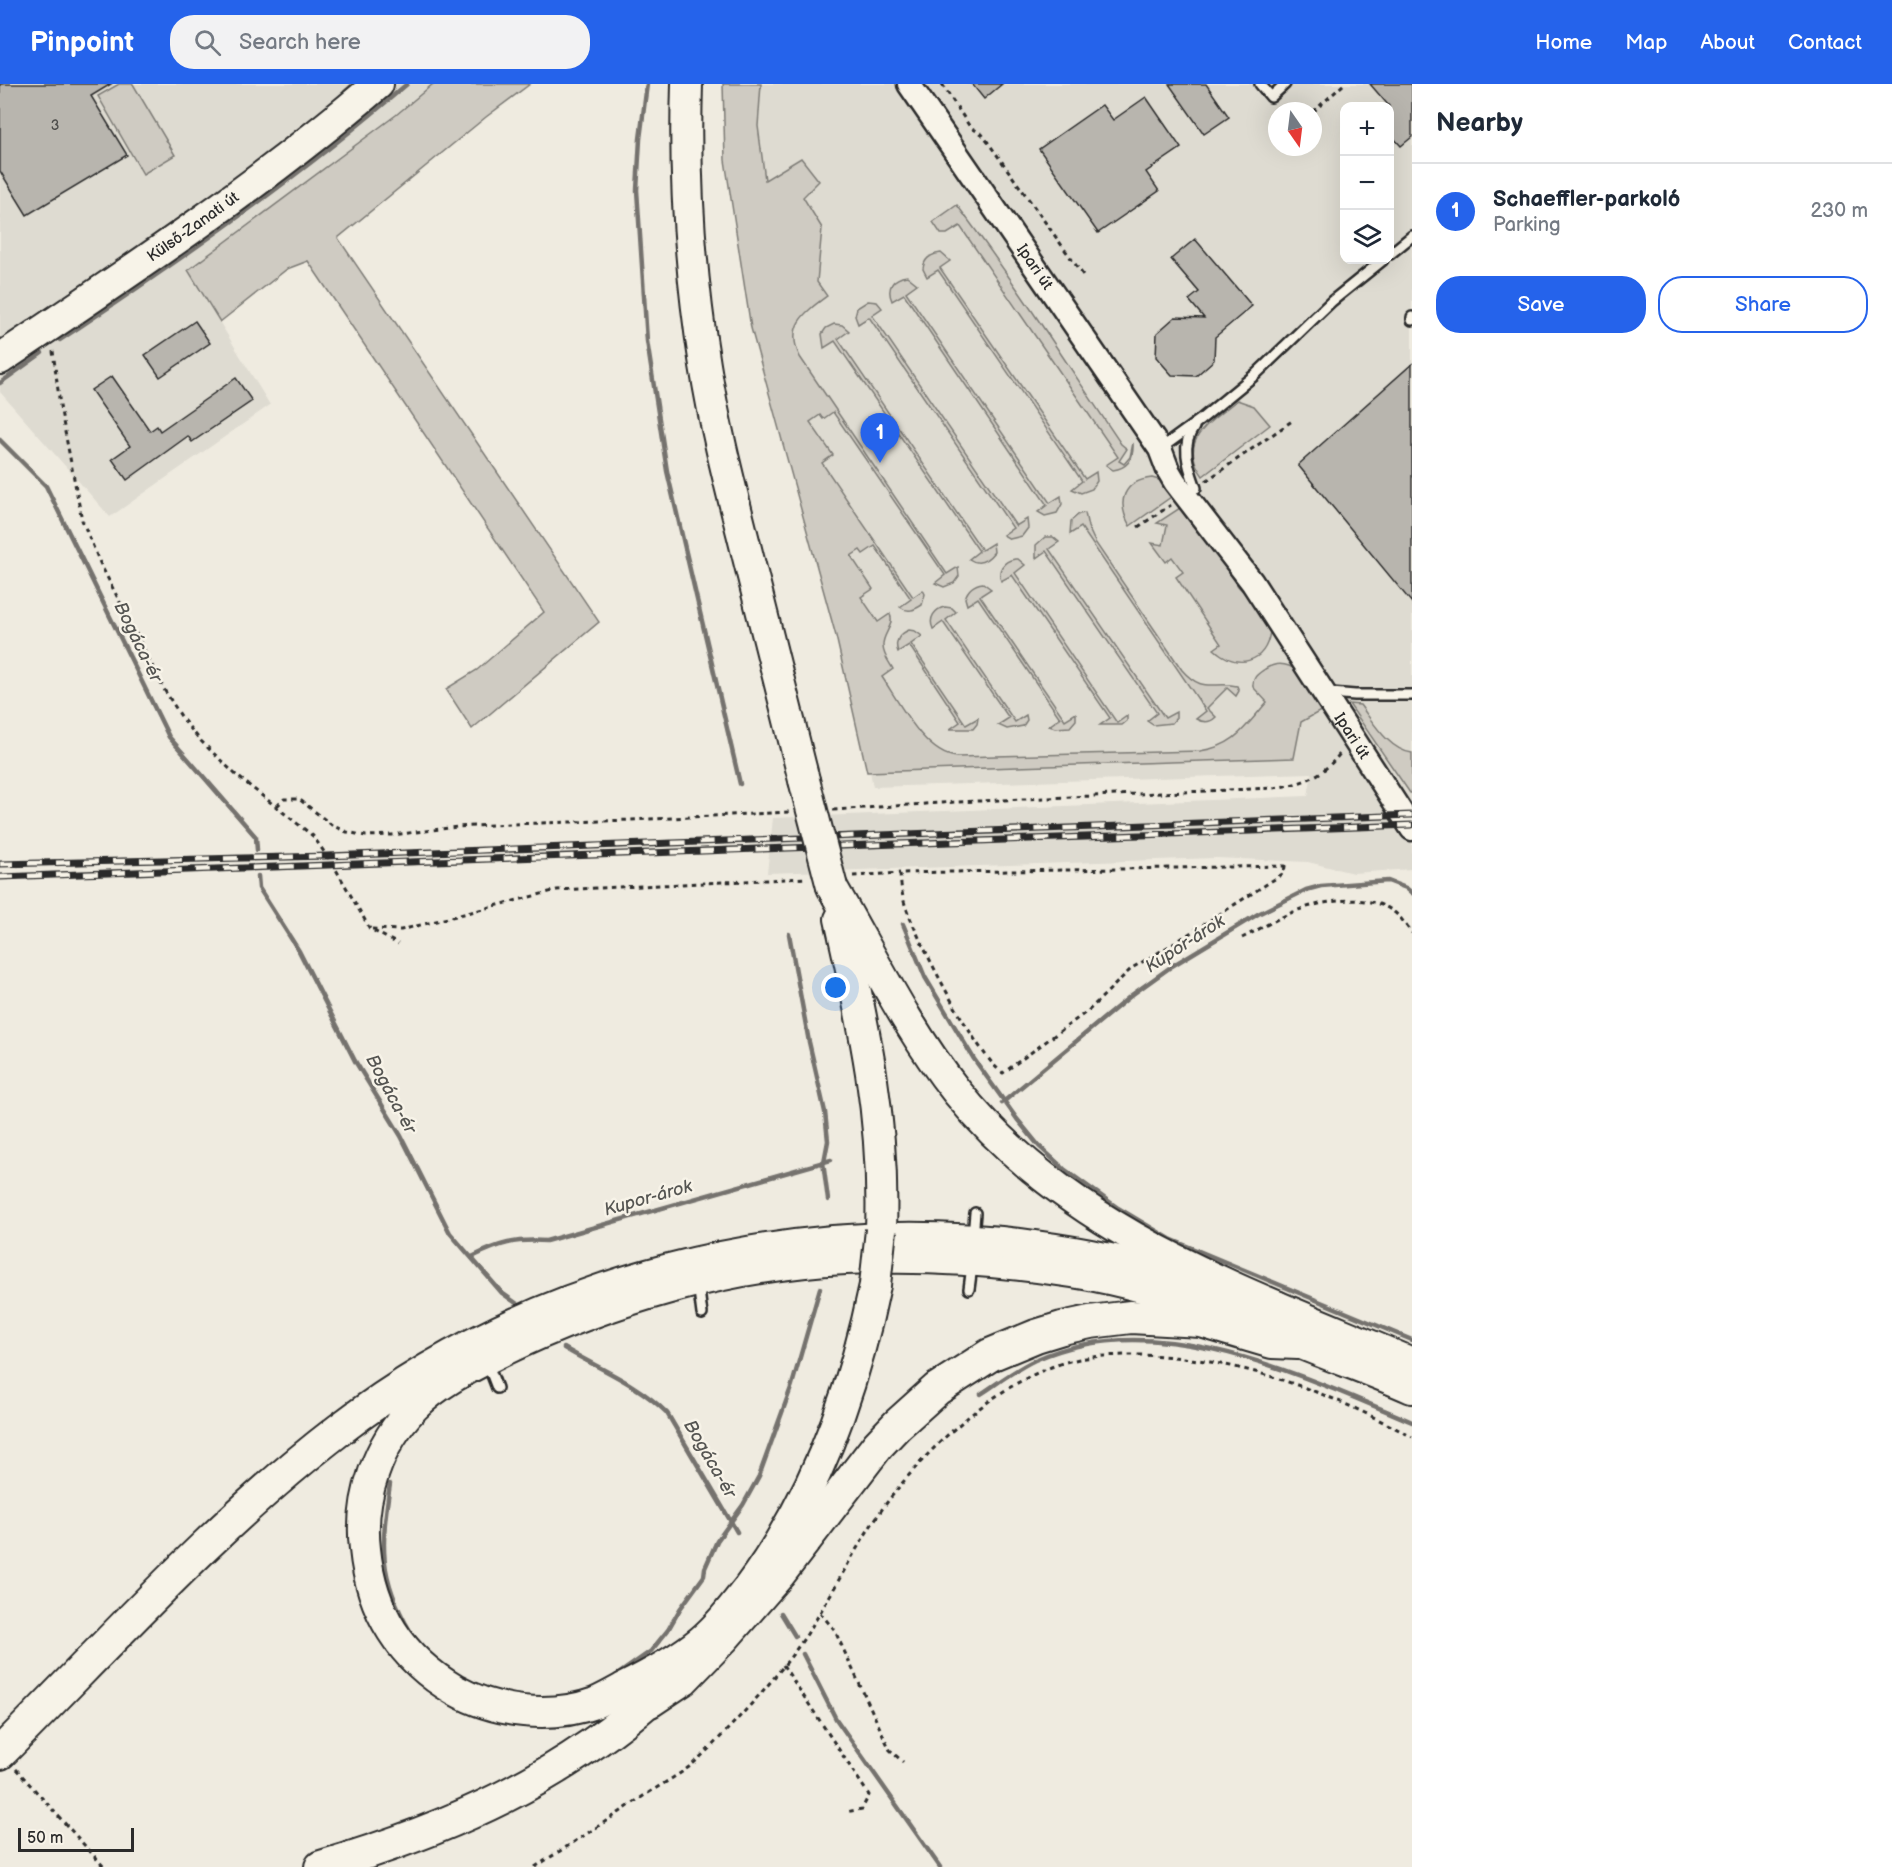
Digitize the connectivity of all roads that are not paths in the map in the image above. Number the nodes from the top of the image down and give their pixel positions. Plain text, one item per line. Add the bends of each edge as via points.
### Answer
1 (378, 84) edge
2 (687, 84) edge
3 (909, 84) edge
4 (1260, 84) edge
5 (1285, 84) edge
6 (1412, 236) edge
7 (1394, 250) edge
8 (1378, 264) edge
9 (0, 359) edge
10 (1200, 420) junction
11 (1160, 450) junction
12 (1201, 484) junction
13 (1252, 582) junction
14 (1292, 642) junction
15 (1331, 693) junction
16 (1412, 695) edge
17 (1412, 804) edge
18 (1412, 829) edge
19 (835, 894) junction
20 (972, 1251) junction
21 (698, 1282) junction
22 (1276, 1307) junction
23 (702, 1314) dead end
24 (1298, 1343) junction
25 (486, 1359) junction
26 (1412, 1363) edge
27 (497, 1388) dead end
28 (1412, 1388) edge
29 (727, 1616) junction
30 (650, 1701) junction
31 (0, 1752) edge
32 (321, 1867) edge

1 - 9 main road, Külső-Zanati út via 190,231
2 - 19 main road, bridge via 690,232 705,367 723,453
3 - 11 street, Ipari út
4 - 5 lane via 1271,97
6 - 7 lane
8 - 10 lane
10 - 11 lane
10 - 12 lane via 1186,445 1189,464
11 - 12 street, Ipari út
11 - 13 street, Ipari út via 1175,482
12 - 13 street, Ipari út
13 - 14 street, Ipari út
14 - 15 street, Ipari út
14 - 18 street, Ipari út
15 - 16 lane
15 - 17 street, Ipari út
19 - 22 main road via 935,1062 982,1120 1025,1163 1130,1235
19 - 29 main road, bridge via 875,1090 882,1184 875,1285 851,1381 824,1456 786,1531
20 - 21 main road via 928,1258 781,1265
20 - 22 highway via 1039,1247 1112,1260
20 - 24 main road via 1144,1288
20 - 31 highway via 897,1238 803,1245 710,1260 613,1286 539,1314 471,1346 398,1388 297,1463 212,1540
21 - 23 lane
21 - 25 main road via 597,1310
22 - 26 main road
24 - 28 main road
24 - 30 highway via 1272,1342 1201,1321 1131,1317 1062,1328 990,1355 937,1389 897,1425 724,1637 683,1679
25 - 27 lane
25 - 29 main road via 428,1395 400,1423 380,1457 367,1498 365,1555 375,1598 394,1634 421,1665 462,1694 490,1704 534,1712 562,1711 592,1704 644,1678 701,1641
29 - 30 highway via 696,1655
30 - 32 highway via 574,1757 490,1804 420,1836

